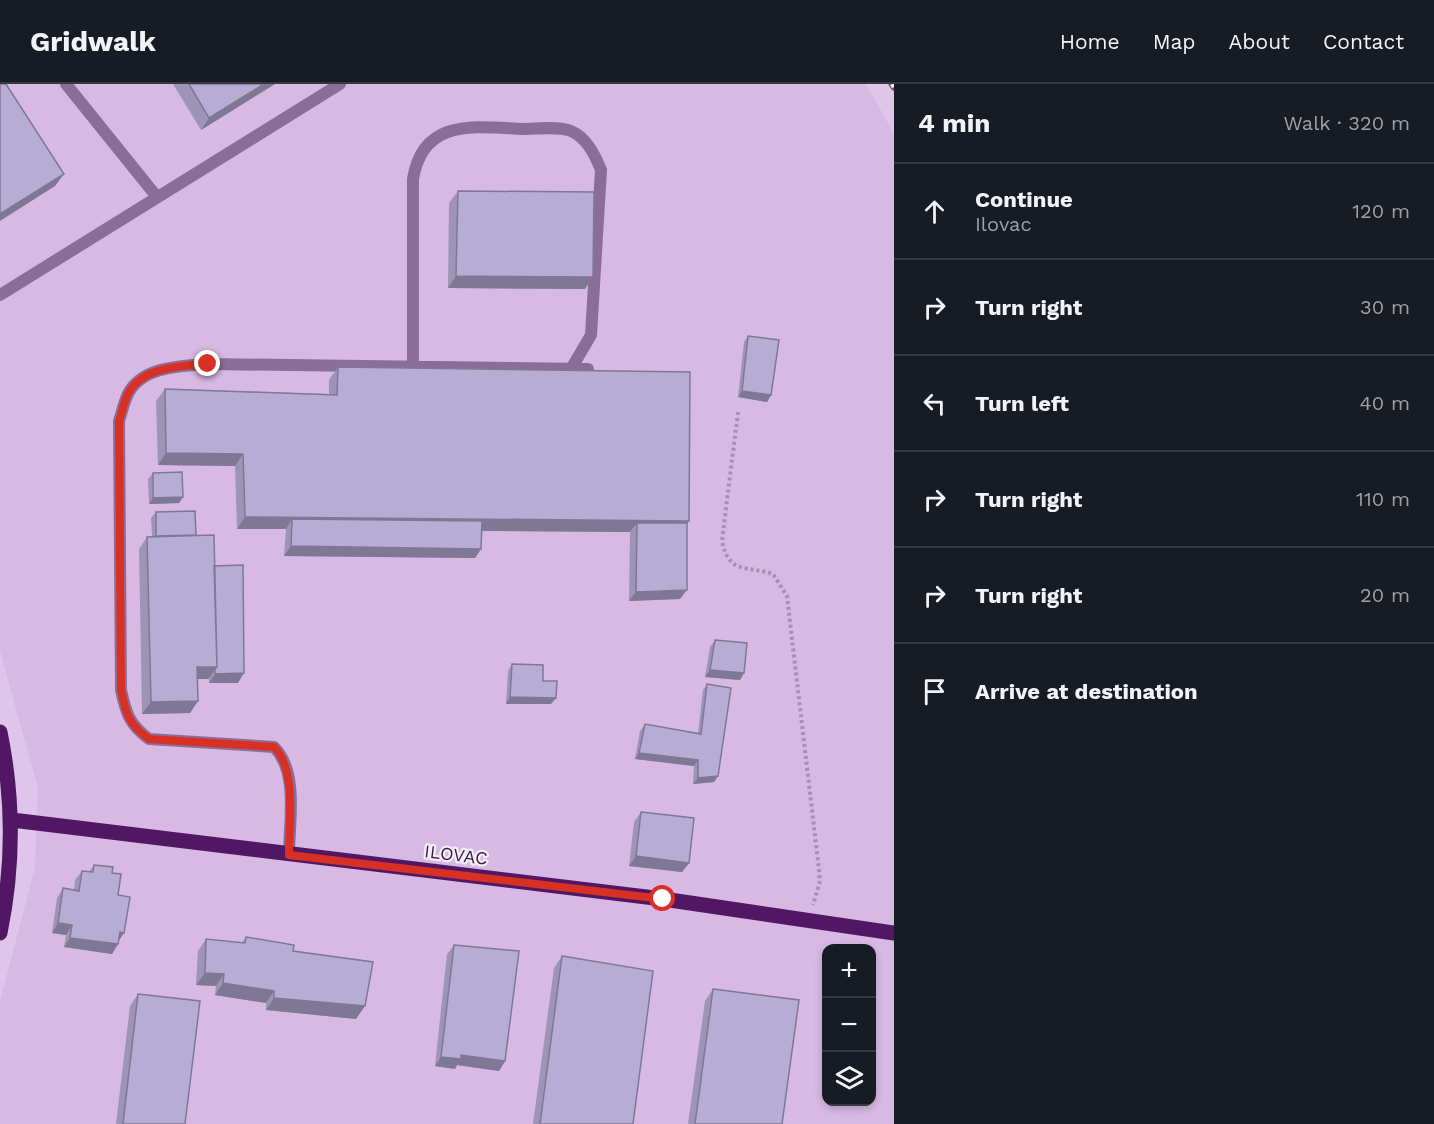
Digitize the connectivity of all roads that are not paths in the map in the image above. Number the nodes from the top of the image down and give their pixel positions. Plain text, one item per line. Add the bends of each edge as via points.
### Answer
1 (66, 84) edge
2 (340, 84) edge
3 (157, 197) junction
4 (0, 295) edge
5 (413, 367) junction
6 (571, 369) junction
7 (588, 369) edge
8 (0, 732) edge
9 (12, 820) junction
10 (289, 855) junction
11 (0, 933) edge
12 (894, 933) edge

1 - 3 street
2 - 3 street
3 - 4 street
5 - 6 street
5 - 6 street via 416,161 429,143 448,129 480,127 570,130 594,152 601,170 591,335
5 - 10 street via 168,367 144,378 128,392 119,421 121,690 126,717 149,739 274,747 283,755 289,773
6 - 7 street
8 - 9 main road
9 - 10 main road, ILOVAC
9 - 11 main road via 11,866
10 - 12 main road, ILOVAC via 663,899

